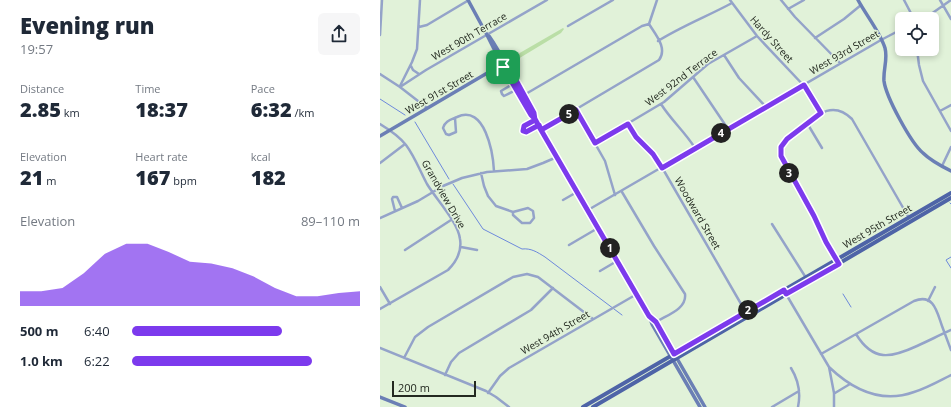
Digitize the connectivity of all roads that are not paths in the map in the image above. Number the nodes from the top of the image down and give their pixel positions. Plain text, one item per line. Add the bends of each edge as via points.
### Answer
1 (382, 0) edge
2 (420, 0) edge
3 (469, 0) edge
4 (547, 0) edge
5 (613, 0) edge
6 (657, 0) edge
7 (781, 0) edge
8 (804, 0) edge
9 (858, 0) edge
10 (904, 0) edge
11 (940, 0) edge
12 (951, 0) edge
13 (731, 2) edge
14 (861, 5) junction
15 (943, 5) junction
16 (788, 9) junction
17 (910, 12) edge
18 (934, 12) edge
19 (951, 19) edge
20 (649, 24) junction
21 (568, 26) dead end
22 (419, 27) junction
23 (895, 33) edge
24 (380, 35) edge
25 (487, 35) junction
26 (757, 36) junction
27 (815, 38) junction
28 (881, 40) junction
29 (658, 41) junction
30 (724, 55) junction
31 (917, 56) edge
32 (504, 63) junction
33 (840, 63) junction
34 (411, 66) junction
35 (380, 74) edge
36 (419, 74) junction
37 (693, 77) junction
38 (513, 84) junction
39 (804, 85) junction
40 (400, 87) junction
41 (516, 90) junction
42 (525, 95) junction
43 (521, 97) junction
44 (661, 104) junction
45 (951, 105) edge
46 (766, 107) junction
47 (427, 108) junction
48 (576, 110) junction
49 (940, 111) junction
50 (821, 113) junction
51 (455, 118) junction
52 (535, 119) junction
53 (807, 123) junction
54 (380, 124) edge
55 (628, 124) junction
56 (539, 125) junction
57 (728, 129) junction
58 (390, 130) junction
59 (541, 130) junction
60 (951, 131) edge
61 (380, 136) edge
62 (595, 143) junction
63 (405, 144) junction
64 (951, 147) edge
65 (695, 148) junction
66 (822, 148) dead end
67 (557, 156) junction
68 (380, 163) edge
69 (942, 166) junction
70 (662, 168) junction
71 (494, 171) junction
72 (951, 171) edge
73 (481, 173) junction
74 (432, 192) junction
75 (577, 192) junction
76 (622, 192) junction
77 (951, 193) edge
78 (615, 195) junction
79 (951, 198) edge
80 (563, 200) dead end
81 (930, 207) junction
82 (402, 208) junction
83 (588, 210) junction
84 (396, 211) junction
85 (513, 212) junction
86 (908, 217) junction
87 (380, 218) edge
88 (451, 220) junction
89 (913, 220) junction
90 (772, 224) dead end
91 (598, 228) junction
92 (568, 245) dead end
93 (461, 247) junction
94 (405, 250) dead end
95 (477, 250) dead end
96 (617, 261) junction
97 (837, 261) junction
98 (600, 271) dead end
99 (806, 280) junction
100 (380, 287) edge
101 (935, 287) dead end
102 (553, 288) junction
103 (785, 292) junction
104 (637, 294) junction
105 (928, 300) junction
106 (390, 304) junction
107 (380, 309) edge
108 (747, 314) junction
109 (649, 316) junction
110 (593, 319) junction
111 (656, 322) junction
112 (951, 330) edge
113 (944, 333) junction
114 (856, 334) junction
115 (380, 348) edge
116 (951, 350) edge
117 (822, 354) junction
118 (674, 357) junction
119 (404, 358) junction
120 (829, 367) junction
121 (791, 368) dead end
122 (445, 374) junction
123 (951, 375) edge
124 (850, 384) junction
125 (799, 391) junction
126 (488, 393) junction
127 (834, 393) junction
128 (380, 397) edge
129 (399, 406) edge
130 (405, 407) edge
131 (509, 407) edge
132 (583, 407) edge
133 (593, 407) edge
134 (700, 407) edge
135 (705, 407) edge
136 (772, 407) edge
137 (798, 407) edge
138 (834, 407) edge

1 - 24 street
2 - 22 street
3 - 22 street via 427,25
3 - 25 main road
4 - 25 street, West 90th Terrace
5 - 21 street
6 - 20 street
7 - 16 street
8 - 16 street
9 - 14 main road
10 - 17 street
11 - 15 street
12 - 15 street
13 - 26 street, Hardy Street
13 - 29 street
14 - 27 street
14 - 28 main road
15 - 18 street
15 - 19 street
16 - 27 street
20 - 29 street
20 - 42 street
22 - 34 street via 417,49
23 - 28 street, West 93rd Street
25 - 32 main road
25 - 36 street, West 90th Terrace
26 - 30 street, West 92nd Terrace
26 - 39 street, Hardy Street
27 - 33 street
28 - 33 street, West 93rd Street
28 - 69 main road via 886,54 884,81 891,103 918,149
29 - 48 street via 663,52 657,62
30 - 37 street, West 92nd Terrace
30 - 46 street via 739,78
31 - 49 street via 922,77
32 - 38 main road
32 - 42 main road
32 - 47 main road, West 91st Street
33 - 39 street, West 93rd Street
34 - 36 street
34 - 40 street
35 - 40 street
36 - 40 street, West 90th Terrace
37 - 44 street, West 92nd Terrace
37 - 57 street
38 - 41 main road
38 - 41 street via 501,92 504,96
39 - 46 street, West 93rd Street
39 - 50 street, Hardy Street
40 - 47 street
41 - 43 main road
42 - 43 street
42 - 52 main road
43 - 52 main road
44 - 55 street, West 92nd Terrace
44 - 65 street
45 - 49 street
46 - 57 street, West 93rd Street
47 - 58 main road, West 91st Street
48 - 59 street
48 - 62 street
49 - 60 street
50 - 53 street
50 - 86 street via 825,110 837,110 852,119
51 - 51 street via 444,125 446,134 456,132
51 - 71 street via 469,116 481,124 490,142
52 - 56 main road
52 - 56 street via 524,126 523,131
53 - 66 street
53 - 97 street via 784,142 781,156
54 - 58 street, Grandview Drive
55 - 62 street, West 92nd Terrace
55 - 70 street, Woodward Street
56 - 59 main road
57 - 65 street, West 93rd Street
58 - 61 main road, West 91st Street
58 - 63 street, Grandview Drive
59 - 67 main road
62 - 78 street via 607,168
63 - 68 street
63 - 74 street, Grandview Drive
64 - 69 street
65 - 70 street, West 93rd Street
67 - 71 street via 527,168
67 - 75 main road
69 - 72 main road
70 - 76 street, West 93rd Street
70 - 108 street, Woodward Street
71 - 73 street
73 - 74 street via 452,182
73 - 85 street via 489,199 496,206
74 - 82 street
74 - 88 street, Grandview Drive
75 - 80 street
75 - 83 main road
76 - 78 street, West 93rd Street
76 - 111 street via 685,294 682,306
77 - 81 main road, West 95th Street
78 - 83 street, West 93rd Street
79 - 81 main road, West 95th Street
81 - 86 main road, West 95th Street
81 - 89 main road, West 95th Street
82 - 84 street
82 - 84 street via 397,197 393,197
83 - 91 main road
84 - 87 street
85 - 85 street via 528,208 533,211 534,218 530,223 522,223
86 - 89 street
86 - 97 main road, West 95th Street
88 - 93 street, Grandview Drive via 459,235
88 - 94 street
89 - 97 main road, West 95th Street
90 - 99 street
91 - 92 street
91 - 96 main road
93 - 95 street
93 - 106 street via 456,261 448,270
96 - 98 street
96 - 104 main road
97 - 99 main road, West 95th Street
99 - 103 main road, West 95th Street
100 - 106 street
101 - 105 street
102 - 110 street
102 - 119 street via 530,275 513,277 428,327 416,337
102 - 122 street via 531,310 459,353
103 - 108 main road, West 95th Street
103 - 117 street
104 - 109 main road
104 - 110 street, West 94th Street
105 - 113 street via 935,307
105 - 114 street via 914,301
106 - 107 street
108 - 118 main road, West 95th Street
109 - 111 main road
109 - 118 main road
110 - 126 street, West 94th Street via 504,371
111 - 118 main road
112 - 113 street
113 - 114 street via 902,353 888,356 870,350
113 - 116 street
114 - 117 street
115 - 119 street
117 - 120 street
118 - 132 main road, West 95th Street
118 - 133 main road, West 95th Street
118 - 134 main road
118 - 135 main road
119 - 122 street
120 - 124 street
120 - 127 street
121 - 125 street
122 - 126 street
123 - 124 street via 917,391 900,395 876,395
124 - 127 street
125 - 136 street
125 - 137 street
126 - 131 street
127 - 138 street
128 - 129 main road
129 - 130 main road

